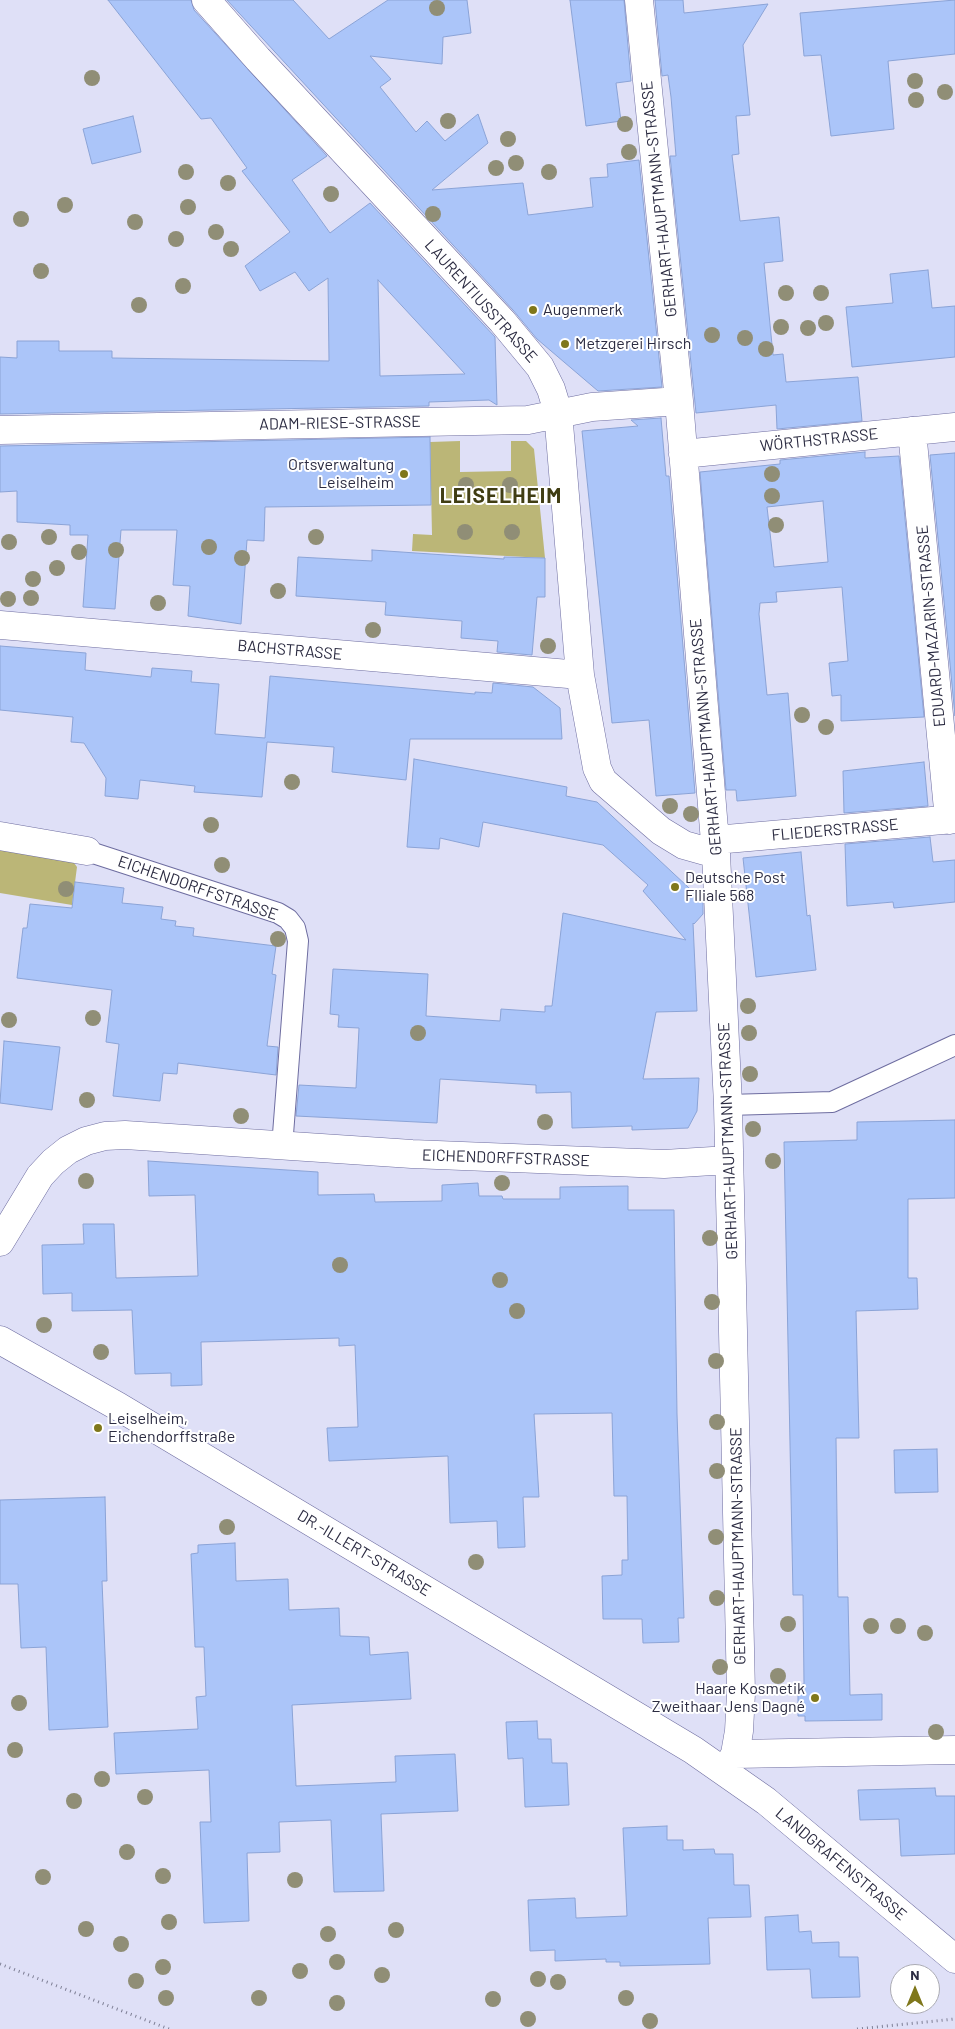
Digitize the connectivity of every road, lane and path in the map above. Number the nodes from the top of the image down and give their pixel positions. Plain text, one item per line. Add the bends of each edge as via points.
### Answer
1 (206, 0) edge
2 (639, 0) edge
3 (679, 401) junction
4 (558, 412) junction
5 (955, 427) edge
6 (0, 430) edge
7 (912, 431) junction
8 (683, 454) junction
9 (0, 625) edge
10 (580, 675) junction
11 (952, 820) edge
12 (0, 836) edge
13 (716, 847) junction
14 (87, 851) joint
15 (955, 1045) edge
16 (728, 1105) junction
17 (282, 1147) junction
18 (729, 1160) junction
19 (0, 1242) edge
20 (0, 1340) edge
21 (955, 1750) edge
22 (730, 1763) junction
23 (955, 1959) edge
24 (0, 1964) edge
25 (955, 2019) edge
26 (169, 2029) edge
27 (857, 2029) edge

1 - 4 street, LAURENTIUSSTRASSE via 502,321 540,367
2 - 3 street, GERHART-HAUPTMANN-STRASSE
3 - 4 street, ADAM-RIESE-STRASSE
3 - 8 street, GERHART-HAUPTMANN-STRASSE
4 - 6 street, ADAM-RIESE-STRASSE via 528,420
4 - 10 street, LAURENTIUSSTRASSE
5 - 7 street, WÖRTHSTRASSE
7 - 8 street, WÖRTHSTRASSE
7 - 11 street, EDUARD-MAZARIN-STRASSE
8 - 13 street, GERHART-HAUPTMANN-STRASSE
9 - 10 street, BACHSTRASSE
10 - 13 street, LAURENTIUSSTRASSE via 593,754 603,781 670,838 698,851
11 - 13 street, FLIEDERSTRASSE
12 - 14 street
13 - 16 street, GERHART-HAUPTMANN-STRASSE
14 - 17 lane, EICHENDORFFSTRASSE via 278,913 295,928 298,941
15 - 16 lane via 832,1102
16 - 18 street, GERHART-HAUPTMANN-STRASSE
17 - 18 street, EICHENDORFFSTRASSE via 664,1164
17 - 19 street, EICHENDORFFSTRASSE via 125,1135 105,1136 86,1142 68,1150 40,1176
18 - 22 street, GERHART-HAUPTMANN-STRASSE via 741,1693 739,1731
20 - 22 street, DR.-ILLERT-STRASSE via 119,1407 693,1750
21 - 22 street
22 - 23 street, LANDGRAFENSTRASSE via 766,1801
24 - 26 path
25 - 27 path

